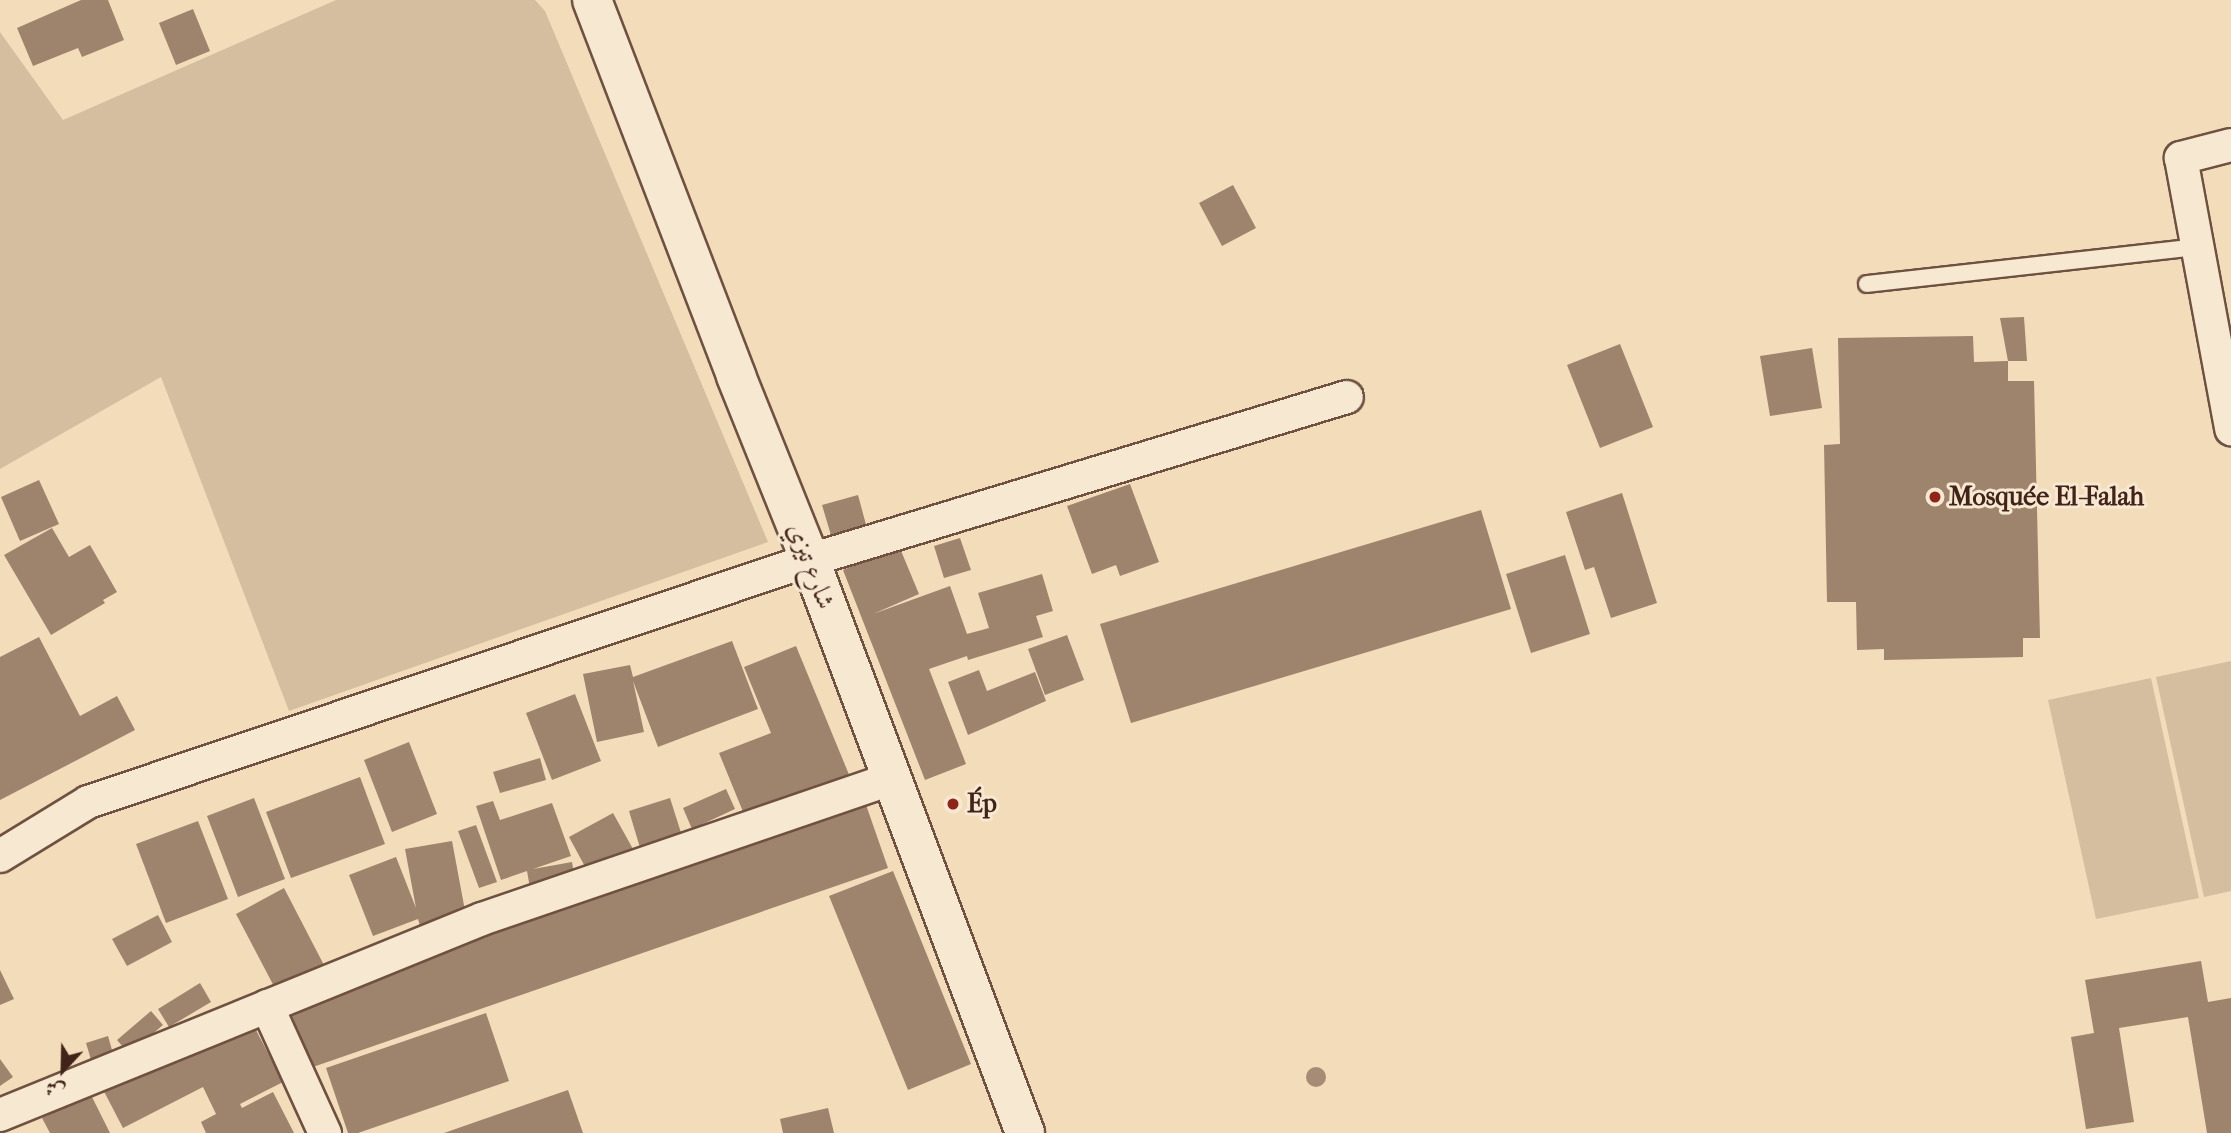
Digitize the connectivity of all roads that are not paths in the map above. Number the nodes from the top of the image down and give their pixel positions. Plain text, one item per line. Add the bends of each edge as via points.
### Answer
1 (592, 0) edge
2 (2231, 145) edge
3 (2197, 247) junction
4 (1867, 284) dead end
5 (1347, 397) dead end
6 (2229, 413) edge
7 (810, 560) junction
8 (891, 779) junction
9 (0, 856) edge
10 (267, 1006) junction
11 (0, 1115) edge
12 (326, 1133) edge
13 (1026, 1133) edge

1 - 7 street, شارع تيزي
2 - 3 street via 2181,158
3 - 4 lane
3 - 6 street
5 - 7 street
7 - 8 street, شارع تيزي
7 - 9 street via 88,802
8 - 10 street via 482,919
8 - 13 street, شارع تيزي
10 - 11 street
10 - 12 street

